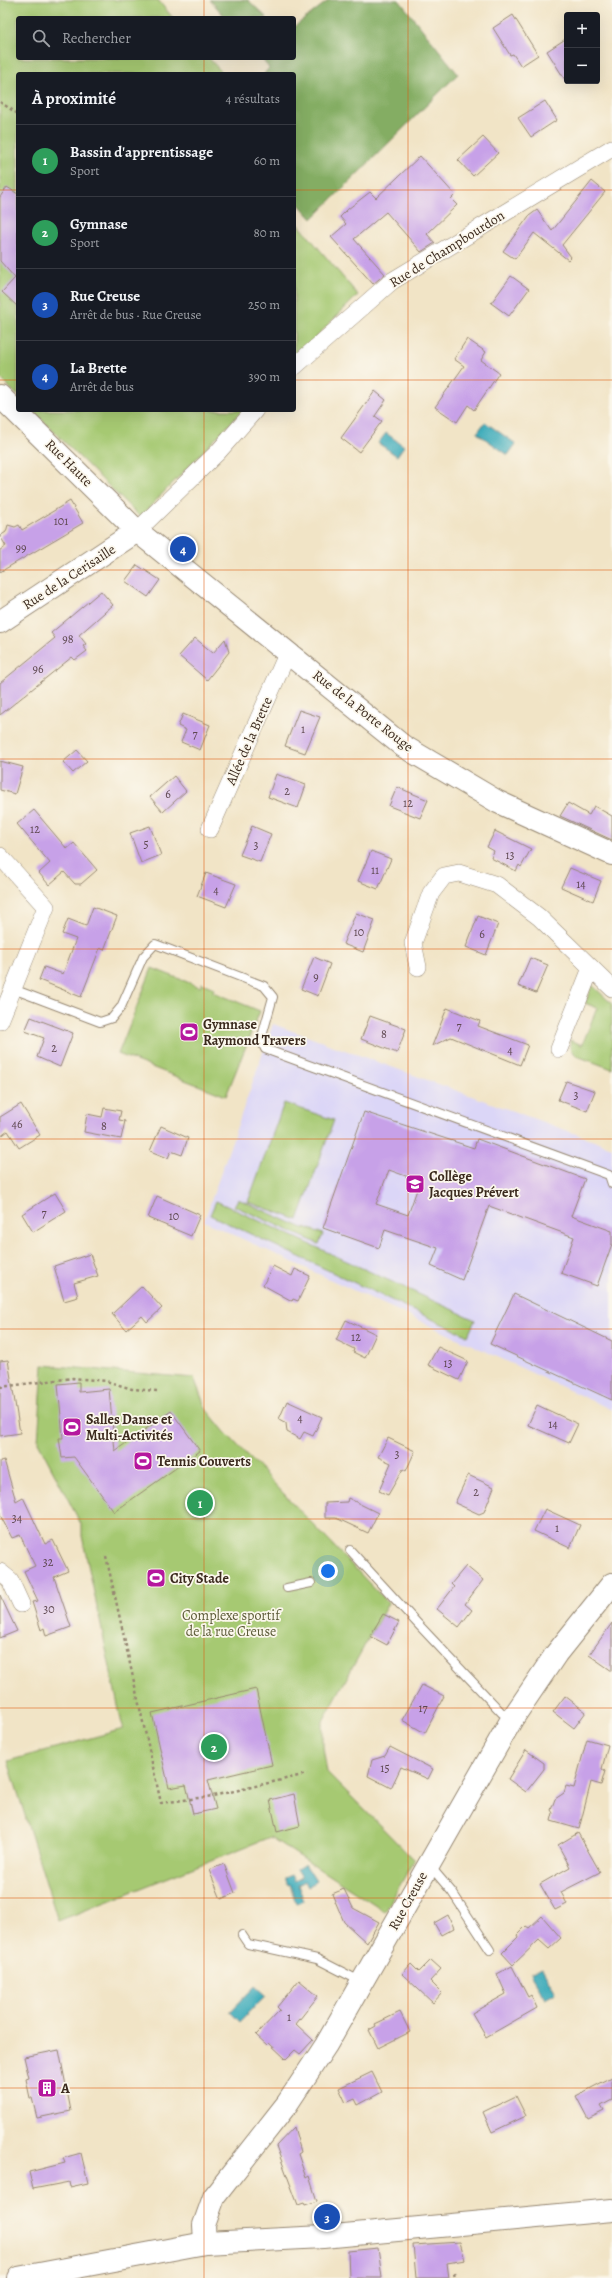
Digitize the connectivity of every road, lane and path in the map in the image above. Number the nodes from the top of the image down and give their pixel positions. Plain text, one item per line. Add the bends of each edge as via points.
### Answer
1 (0, 102) edge
2 (16, 113) edge
3 (612, 148) edge
4 (296, 360) edge
5 (0, 396) edge
6 (16, 412) edge
7 (16, 412) edge
8 (253, 412) edge
9 (137, 531) junction
10 (0, 622) edge
11 (288, 652) junction
12 (210, 829) dead end
13 (612, 854) edge
14 (0, 856) edge
15 (418, 967) dead end
16 (591, 968) junction
17 (612, 988) edge
18 (13, 989) junction
19 (0, 1021) edge
20 (559, 1049) dead end
21 (612, 1184) edge
22 (0, 1387) edge
23 (158, 1391) dead end
24 (350, 1550) dead end
25 (106, 1556) dead end
26 (0, 1572) edge
27 (311, 1583) dead end
28 (612, 1584) edge
29 (287, 1588) dead end
30 (21, 1604) dead end
31 (512, 1719) junction
32 (307, 1774) dead end
33 (429, 1864) junction
34 (242, 1935) dead end
35 (490, 1950) dead end
36 (363, 1982) junction
37 (612, 2210) edge
38 (205, 2243) junction
39 (454, 2273) dead end
40 (18, 2278) edge
41 (455, 2278) edge

1 - 2 path
3 - 4 street, Rue de Champbourdon via 392,281
5 - 7 street, Rue Haute
6 - 9 street, Rue Haute
8 - 9 street via 218,452
9 - 10 street, Rue de la Cerisaille
9 - 11 street, Rue de la Porte Rouge
11 - 12 street, Allée de la Brette
11 - 13 street, Rue de la Porte Rouge via 403,746 498,802
14 - 18 street via 46,907
15 - 16 street via 413,943 431,893 444,876 459,873 496,886 539,917
16 - 17 street
16 - 20 street
18 - 19 street
18 - 21 lane via 100,1022 112,1018 120,1007 143,957 155,944 264,986 272,997 262,1040 265,1049 609,1175
22 - 23 path via 73,1378 106,1381 132,1389
24 - 31 lane via 502,1713
25 - 32 path via 161,1803 213,1796
26 - 30 street via 10,1580
27 - 29 lane
28 - 31 street, Rue Creuse via 556,1654
31 - 33 street, Rue Creuse
33 - 35 lane via 452,1892
33 - 36 street, Rue Creuse
34 - 36 lane via 248,1944 317,1959
36 - 38 street, Rue Creuse via 287,2104 214,2198 204,2225
37 - 38 street via 322,2237
38 - 40 street
39 - 41 path

